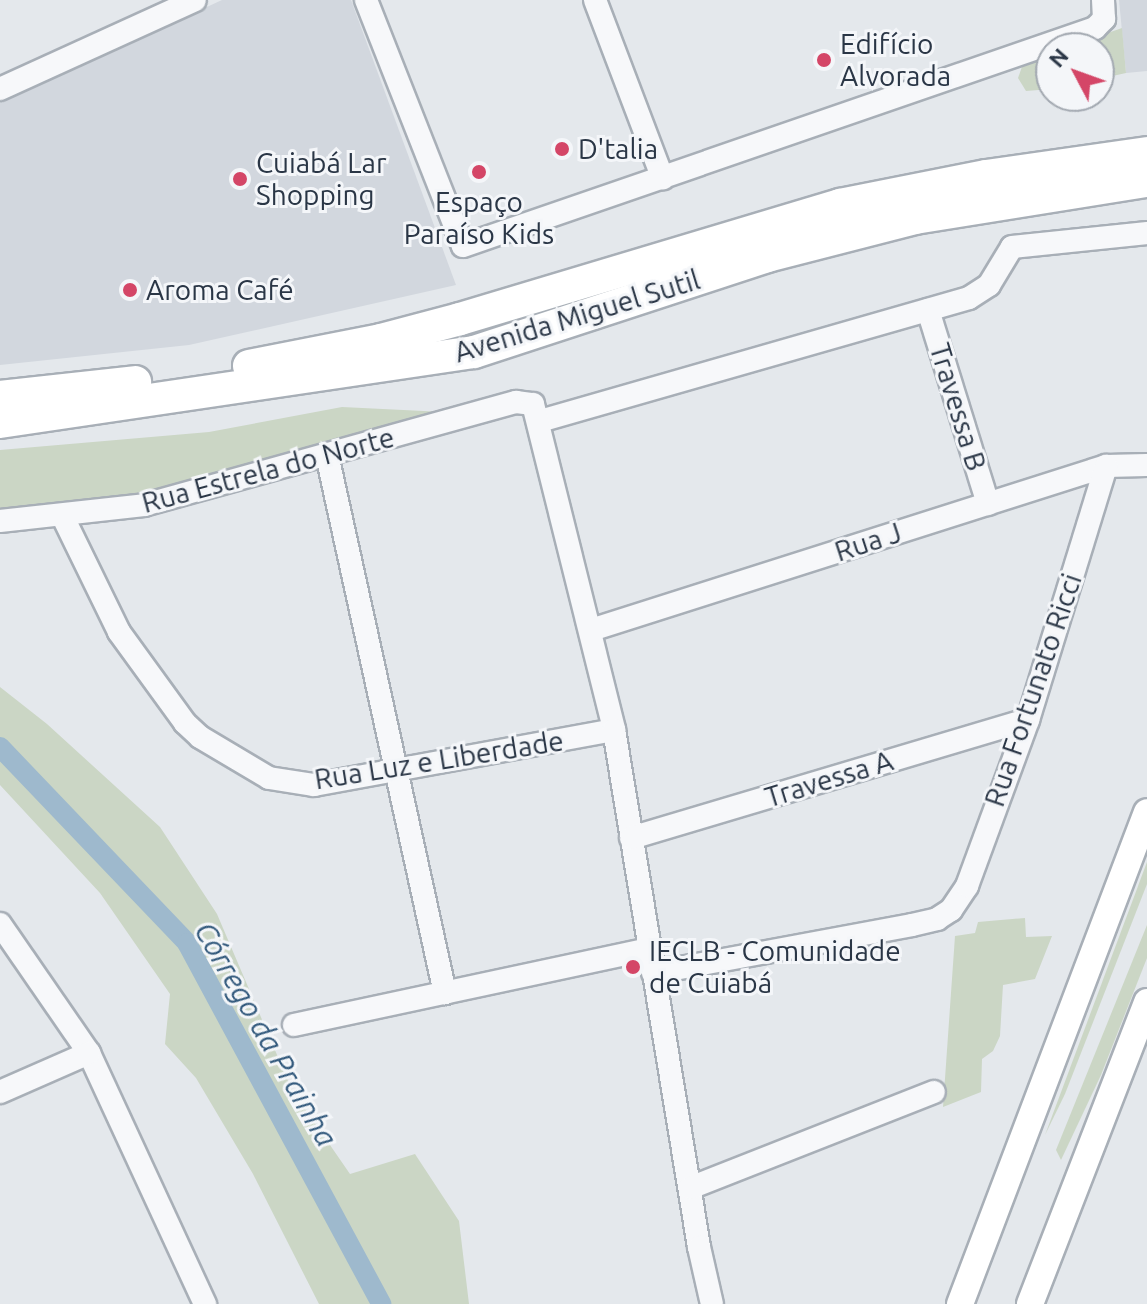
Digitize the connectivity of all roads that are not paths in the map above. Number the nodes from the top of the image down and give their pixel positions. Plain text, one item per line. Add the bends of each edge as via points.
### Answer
1 (195, 0) edge
2 (366, 0) edge
3 (595, 0) edge
4 (1103, 0) edge
5 (0, 89) edge
6 (1136, 168) edge
7 (663, 179) junction
8 (1147, 233) edge
9 (928, 310) junction
10 (0, 397) edge
11 (536, 413) junction
12 (0, 422) edge
13 (327, 455) junction
14 (1147, 465) edge
15 (1106, 466) junction
16 (988, 504) junction
17 (63, 517) junction
18 (0, 521) edge
19 (591, 630) junction
20 (1028, 720) junction
21 (614, 730) junction
22 (397, 770) junction
23 (1147, 812) edge
24 (631, 838) junction
25 (0, 924) edge
26 (650, 949) junction
27 (653, 973) junction
28 (445, 993) junction
29 (1147, 1002) edge
30 (294, 1025) dead end
31 (89, 1053) junction
32 (0, 1092) edge
33 (934, 1092) dead end
34 (690, 1188) junction
35 (205, 1304) edge
36 (712, 1304) edge
37 (960, 1304) edge
38 (1030, 1304) edge

1 - 5 street
2 - 7 street via 463,246
3 - 7 street
4 - 7 street via 1104,19 1095,28
6 - 10 highway, Avenida Miguel Sutil via 986,176 840,205 460,319 278,362
6 - 12 highway, Avenida Miguel Sutil via 767,256 474,352
8 - 9 street, Rua Estrela do Norte via 1012,247 996,277 980,292
9 - 11 street, Rua Estrela do Norte
9 - 16 street, Travessa B
11 - 13 street, Rua Estrela do Norte via 516,402
11 - 19 street
13 - 17 street, Rua Estrela do Norte via 144,505
13 - 22 street
14 - 15 street, Rua J
15 - 16 street, Rua J
15 - 20 street, Rua Fortunato Ricci
16 - 19 street, Rua J
17 - 18 street, Rua Estrela do Norte
17 - 22 street, Rua Luz e Liberdade via 119,632 200,737 269,778 314,785
19 - 21 street
20 - 24 street, Travessa A
20 - 27 street, Rua Fortunato Ricci via 967,886 951,910 925,922
21 - 22 street, Rua Luz e Liberdade
21 - 24 street
22 - 28 street
23 - 37 main road
24 - 26 street
25 - 31 street
26 - 27 street
26 - 28 street
27 - 34 street
28 - 30 street
29 - 38 main road
31 - 32 street
31 - 35 street
33 - 34 street
34 - 36 street

